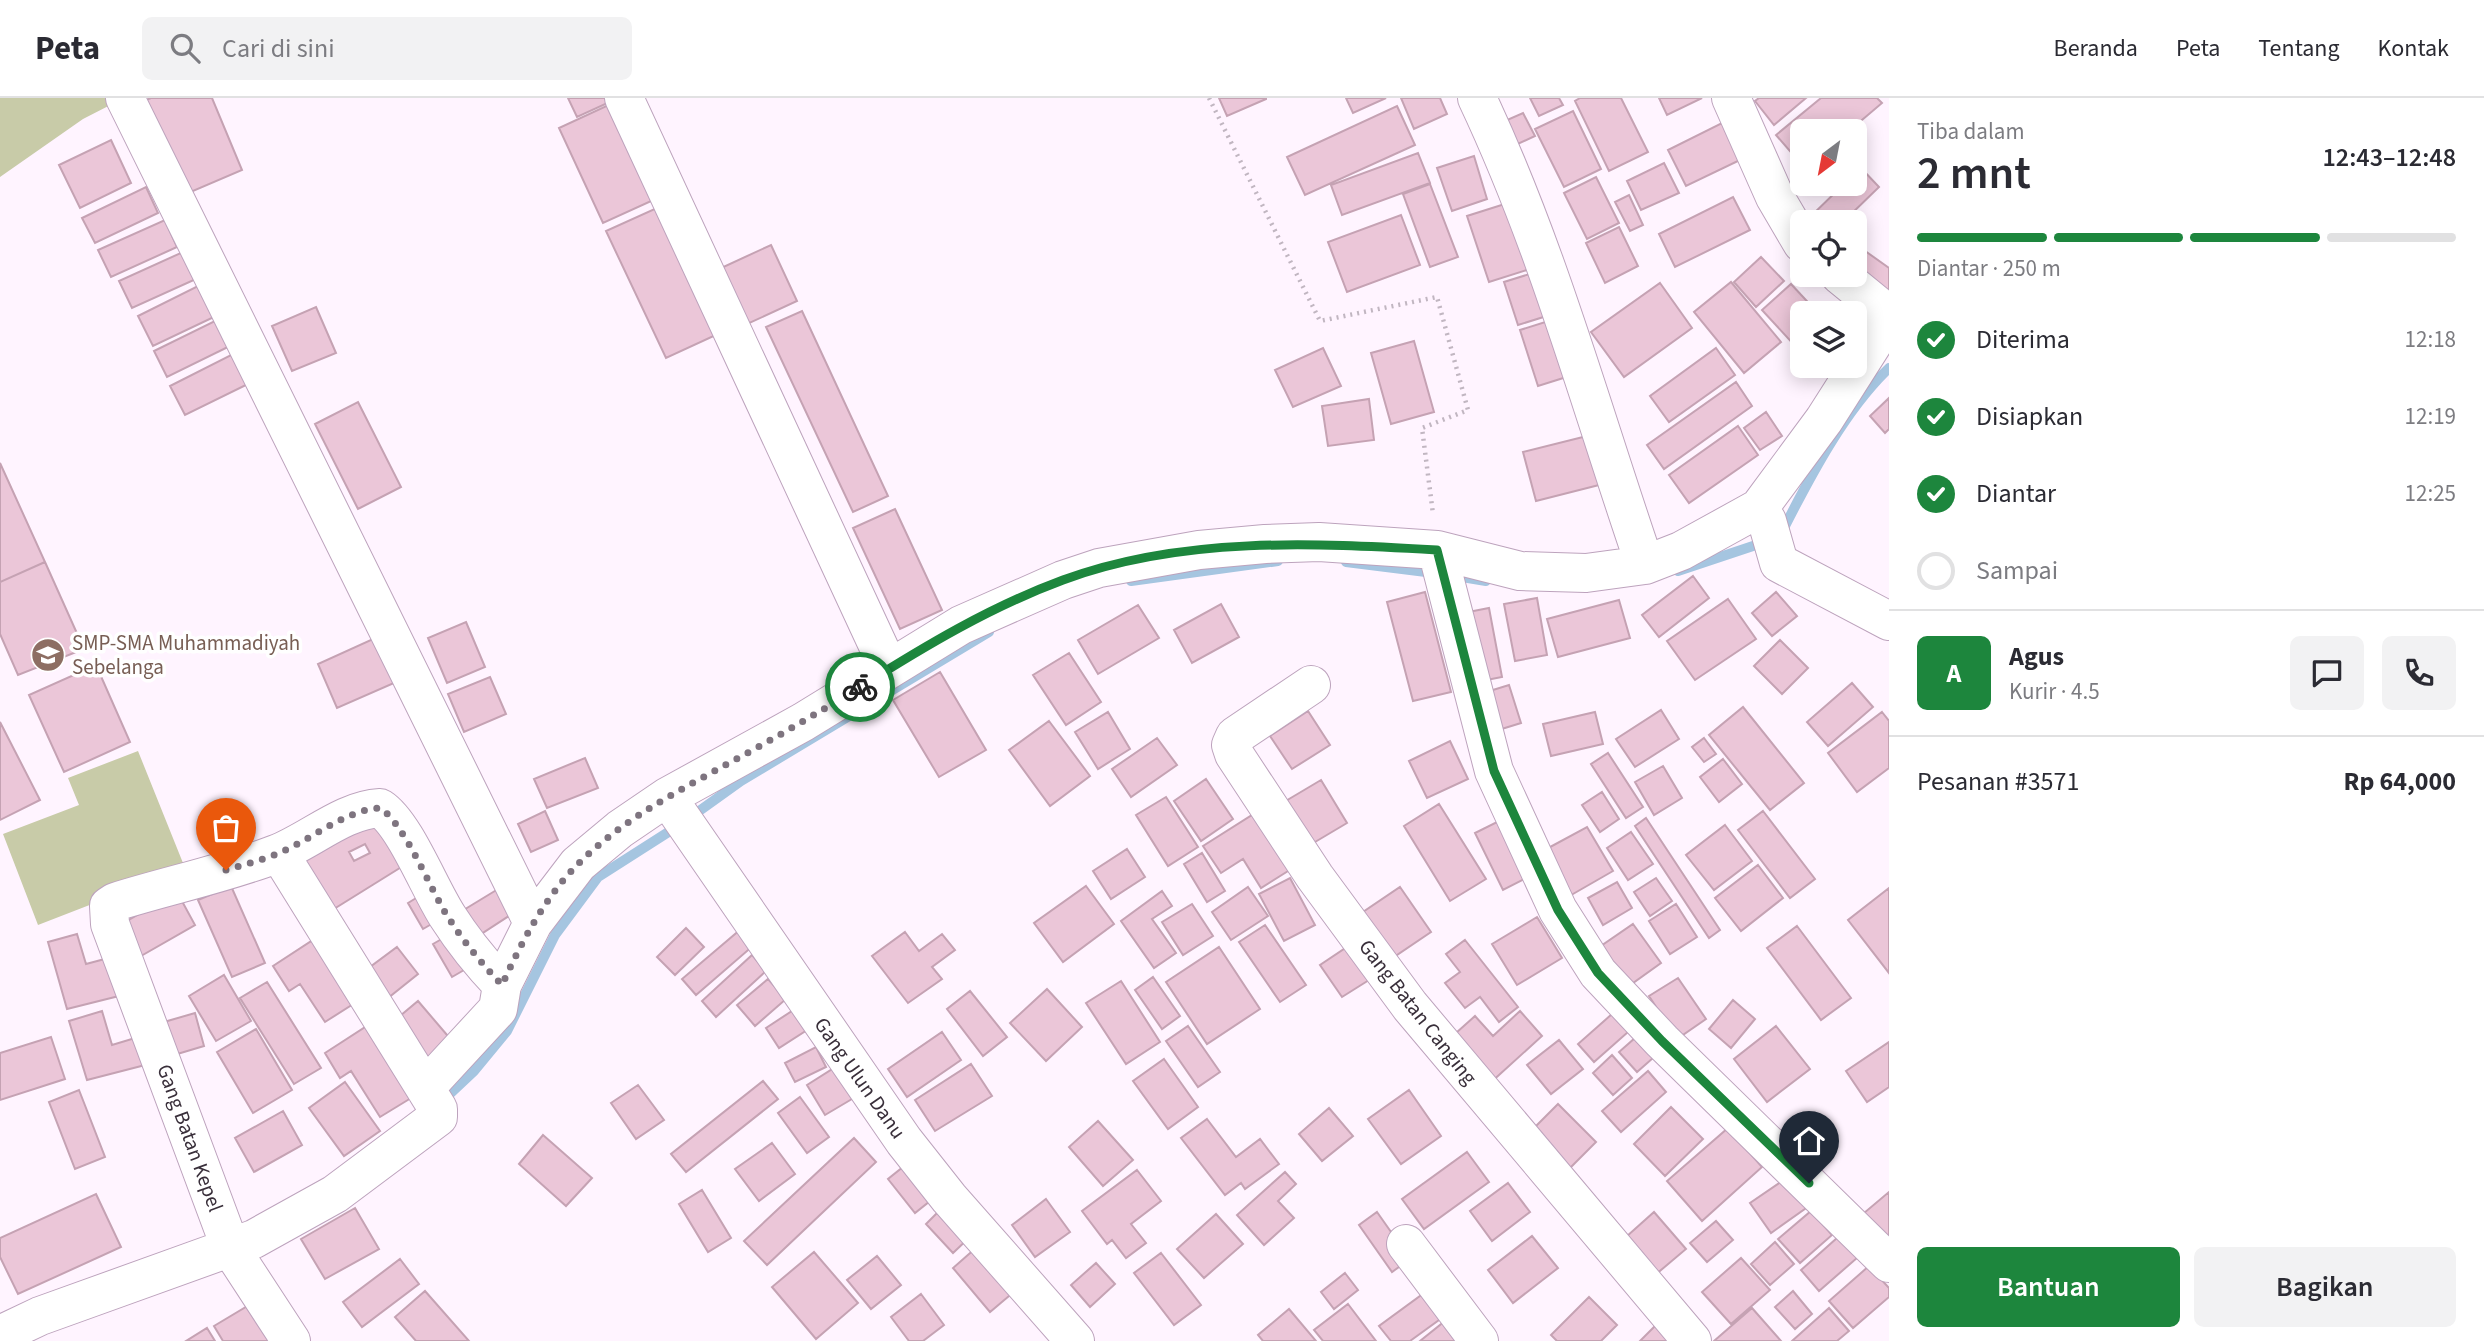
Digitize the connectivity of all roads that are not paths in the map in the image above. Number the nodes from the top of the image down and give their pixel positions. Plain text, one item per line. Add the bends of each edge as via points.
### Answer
1 (125, 98) edge
2 (624, 98) edge
3 (1477, 98) edge
4 (1731, 98) edge
5 (1790, 223) edge
6 (1854, 287) edge
7 (1889, 317) edge
8 (1763, 514) junction
9 (1645, 565) junction
10 (1442, 568) junction
11 (1889, 621) edge
12 (889, 669) junction
13 (1311, 685) dead end
14 (680, 817) junction
15 (279, 853) junction
16 (533, 923) junction
17 (502, 985) junction
18 (432, 1099) junction
19 (227, 1239) junction
20 (1406, 1244) dead end
21 (1889, 1263) edge
22 (2, 1336) edge
23 (291, 1341) edge
24 (1075, 1341) edge
25 (1479, 1341) edge
26 (1692, 1341) edge

1 - 16 street
2 - 12 street
3 - 9 street via 1509,166 1556,289
4 - 5 street
6 - 7 street
7 - 8 street
8 - 9 street
8 - 11 street via 1779,563
9 - 10 street via 1586,573
10 - 12 street via 1319,542 1199,550 1099,568 961,625
10 - 21 street via 1494,771 1558,910 1598,973
12 - 14 street via 803,722
13 - 26 street, Gang Batan Canging via 1235,736 1234,754 1315,877 1410,1006
14 - 16 street via 620,829 578,864
14 - 24 street, Gang Ulun Danu via 904,1141
15 - 17 street via 368,808 380,808 394,821 448,918
15 - 18 street
15 - 19 street, Gang Batan Kepel via 115,902 107,912
16 - 17 street
17 - 18 street via 498,1009
18 - 19 street via 438,1117 335,1194 280,1226
19 - 22 street via 51,1311
19 - 23 street, Gang Batan Kepel
20 - 25 street

